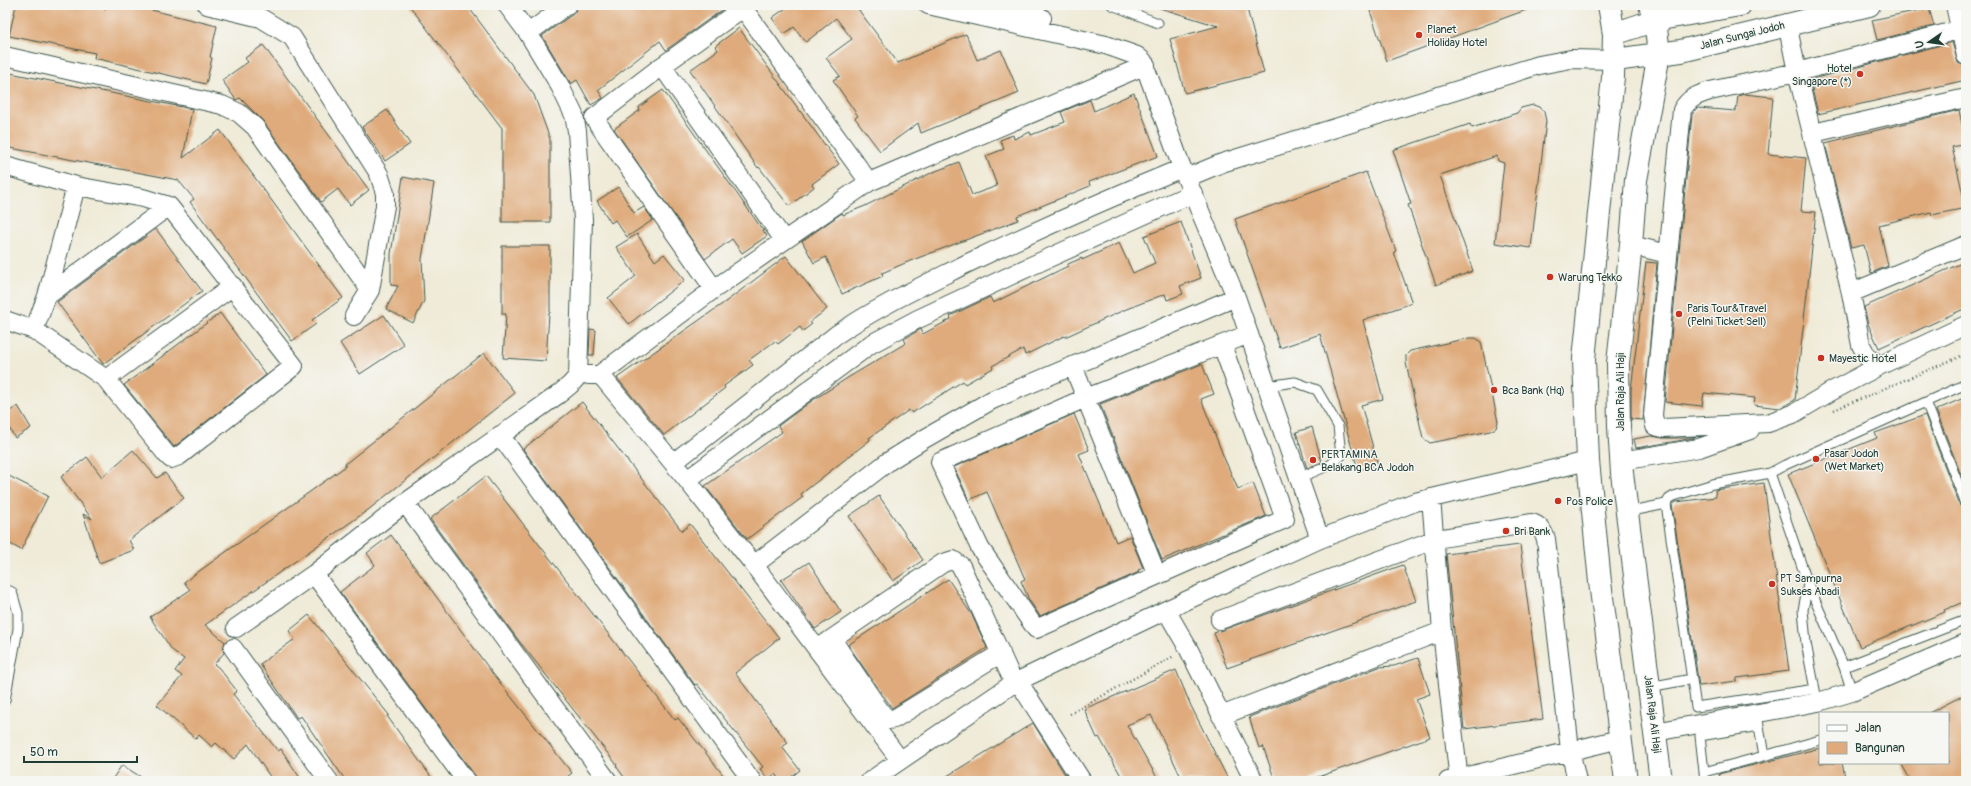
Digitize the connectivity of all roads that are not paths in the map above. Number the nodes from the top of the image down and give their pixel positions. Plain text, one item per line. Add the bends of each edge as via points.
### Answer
1 (207, 5) edge
2 (507, 5) edge
3 (567, 5) edge
4 (928, 5) edge
5 (994, 5) edge
6 (1112, 5) edge
7 (1609, 5) edge
8 (1740, 5) edge
9 (1869, 5) edge
10 (1955, 5) edge
11 (745, 7) edge
12 (1652, 12) edge
13 (1043, 18) edge
14 (1158, 23) dead end
15 (1787, 24) junction
16 (1963, 29) edge
17 (528, 33) junction
18 (1614, 34) junction
19 (1659, 54) junction
20 (5, 56) edge
21 (1966, 56) edge
22 (1614, 60) junction
23 (1146, 64) junction
24 (662, 66) junction
25 (1796, 72) junction
26 (1966, 98) edge
27 (1813, 133) junction
28 (5, 166) edge
29 (1187, 180) junction
30 (869, 182) junction
31 (76, 186) junction
32 (169, 206) junction
33 (784, 240) junction
34 (1631, 245) junction
35 (1966, 245) edge
36 (1668, 254) junction
37 (233, 286) junction
38 (714, 289) junction
39 (370, 290) junction
40 (1851, 293) junction
41 (47, 296) junction
42 (1236, 297) junction
43 (354, 316) dead end
44 (5, 320) edge
45 (1966, 325) edge
46 (34, 330) junction
47 (1249, 334) junction
48 (1222, 345) junction
49 (1584, 359) junction
50 (1618, 363) junction
51 (1881, 365) junction
52 (1073, 366) junction
53 (599, 375) junction
54 (578, 376) junction
55 (106, 379) junction
56 (1966, 384) edge
57 (1267, 386) junction
58 (1239, 392) junction
59 (1086, 398) junction
60 (1926, 402) junction
61 (1768, 423) junction
62 (500, 435) junction
63 (1588, 461) junction
64 (1622, 461) junction
65 (673, 463) junction
66 (1770, 474) junction
67 (1299, 478) junction
68 (687, 480) junction
69 (1431, 498) junction
70 (405, 503) junction
71 (1666, 504) junction
72 (1966, 504) edge
73 (1627, 512) junction
74 (1320, 539) junction
75 (1436, 539) junction
76 (754, 565) junction
77 (314, 574) junction
78 (1157, 575) junction
79 (1808, 584) junction
80 (5, 589) edge
81 (1166, 610) junction
82 (1220, 620) dead end
83 (1966, 620) edge
84 (236, 628) dead end
85 (1442, 631) junction
86 (1966, 643) edge
87 (824, 644) junction
88 (233, 648) dead end
89 (1001, 653) junction
90 (1844, 667) junction
91 (1692, 679) junction
92 (1016, 682) junction
93 (1649, 687) junction
94 (1852, 692) junction
95 (1816, 695) junction
96 (5, 700) edge
97 (1222, 716) junction
98 (1758, 720) junction
99 (1655, 732) junction
100 (1620, 739) junction
101 (1819, 740) edge
102 (1570, 750) junction
103 (1764, 756) junction
104 (900, 760) junction
105 (1705, 777) edge
106 (1455, 780) edge
107 (329, 781) edge
108 (466, 781) edge
109 (608, 781) edge
110 (752, 781) edge
111 (870, 781) edge
112 (1082, 781) edge
113 (1254, 781) edge
114 (1577, 781) edge
115 (1626, 781) edge
116 (1661, 781) edge

1 - 39 street via 261,18 292,37 379,174 385,193 385,206
2 - 17 street
3 - 17 street
4 - 13 street
5 - 13 street
6 - 14 lane
7 - 18 main road
8 - 12 main road
9 - 15 main road, Jalan Sungai Jodoh
10 - 16 street
11 - 24 street
11 - 30 street
12 - 18 main road
12 - 19 main road, Jalan Raja Ali Haji
13 - 23 street via 1137,56
15 - 19 main road, Jalan Sungai Jodoh via 1681,51
15 - 25 street
16 - 21 street
16 - 25 street
17 - 54 street via 560,86 574,114 577,131 583,220
18 - 22 main road
19 - 22 main road, Jalan Sungai Jodoh
19 - 34 main road, Jalan Raja Ali Haji via 1636,180
20 - 39 street via 222,105 239,113 255,127
22 - 29 street via 1571,58 1540,65 1222,163
22 - 49 main road
23 - 29 street
23 - 30 street
24 - 33 street
24 - 38 street via 594,118
25 - 27 street
25 - 36 street via 1710,91 1697,95 1687,102 1682,110
26 - 27 street
27 - 40 street
28 - 31 street
29 - 42 street
29 - 65 street via 1015,240 896,298 836,335
29 - 68 street via 988,286 871,344
30 - 33 street
31 - 32 street via 143,198
31 - 41 street
32 - 37 street
32 - 41 street
33 - 38 street
34 - 36 street
34 - 50 main road, Jalan Raja Ali Haji
35 - 40 street
36 - 61 street via 1653,415 1655,426 1663,428
37 - 55 street
37 - 55 street via 294,366 179,456 169,458
38 - 53 street
39 - 43 street
40 - 51 street via 1864,353 1870,361
41 - 46 street
42 - 47 street
42 - 52 street
44 - 46 street
45 - 51 street
46 - 55 street
47 - 48 street
47 - 57 street
48 - 58 street
48 - 59 street
49 - 50 main road
49 - 63 main road
50 - 64 main road, Jalan Raja Ali Haji
51 - 61 street via 1793,414
52 - 59 street
52 - 76 street via 992,400 924,439 889,461
53 - 54 street
53 - 65 street
54 - 62 street via 559,394
56 - 60 lane
57 - 58 street
57 - 67 street
57 - 67 lane via 1295,382 1317,390 1338,426 1341,456 1330,465
58 - 78 street via 1285,519
59 - 78 street
59 - 78 street via 940,462 980,548 1036,629
60 - 66 lane
60 - 72 lane
61 - 64 street via 1699,448
62 - 70 street
62 - 110 street
63 - 69 street
63 - 100 main road
64 - 73 main road, Jalan Raja Ali Haji
65 - 68 street
66 - 71 lane via 1713,484 1674,496
66 - 79 lane
67 - 74 street
68 - 76 street
69 - 74 street
69 - 75 street
70 - 77 street
70 - 109 street
71 - 73 lane
71 - 91 lane
73 - 93 main road, Jalan Raja Ali Haji
74 - 81 street
75 - 82 street
75 - 85 street
75 - 102 street via 1531,523 1543,532 1546,539
76 - 87 street
77 - 84 street
77 - 108 street
79 - 90 lane
79 - 95 lane via 1803,610 1806,643
80 - 96 lane via 12,592 18,613 18,629
81 - 92 street
81 - 97 street
83 - 90 lane
85 - 97 street
85 - 106 street
86 - 94 street
87 - 89 street via 888,720 894,719
87 - 89 street via 949,560 961,566
87 - 104 street
88 - 107 street
89 - 92 street
90 - 94 lane
91 - 93 lane
91 - 95 lane via 1696,707
92 - 104 street
92 - 112 street
93 - 99 main road, Jalan Raja Ali Haji
94 - 95 street
95 - 98 street
97 - 113 street
98 - 99 street
98 - 103 lane
98 - 105 lane via 1700,736
99 - 116 main road, Jalan Raja Ali Haji
100 - 102 street
100 - 115 main road
101 - 103 lane
102 - 106 street
102 - 114 street
103 - 105 lane
104 - 111 street

